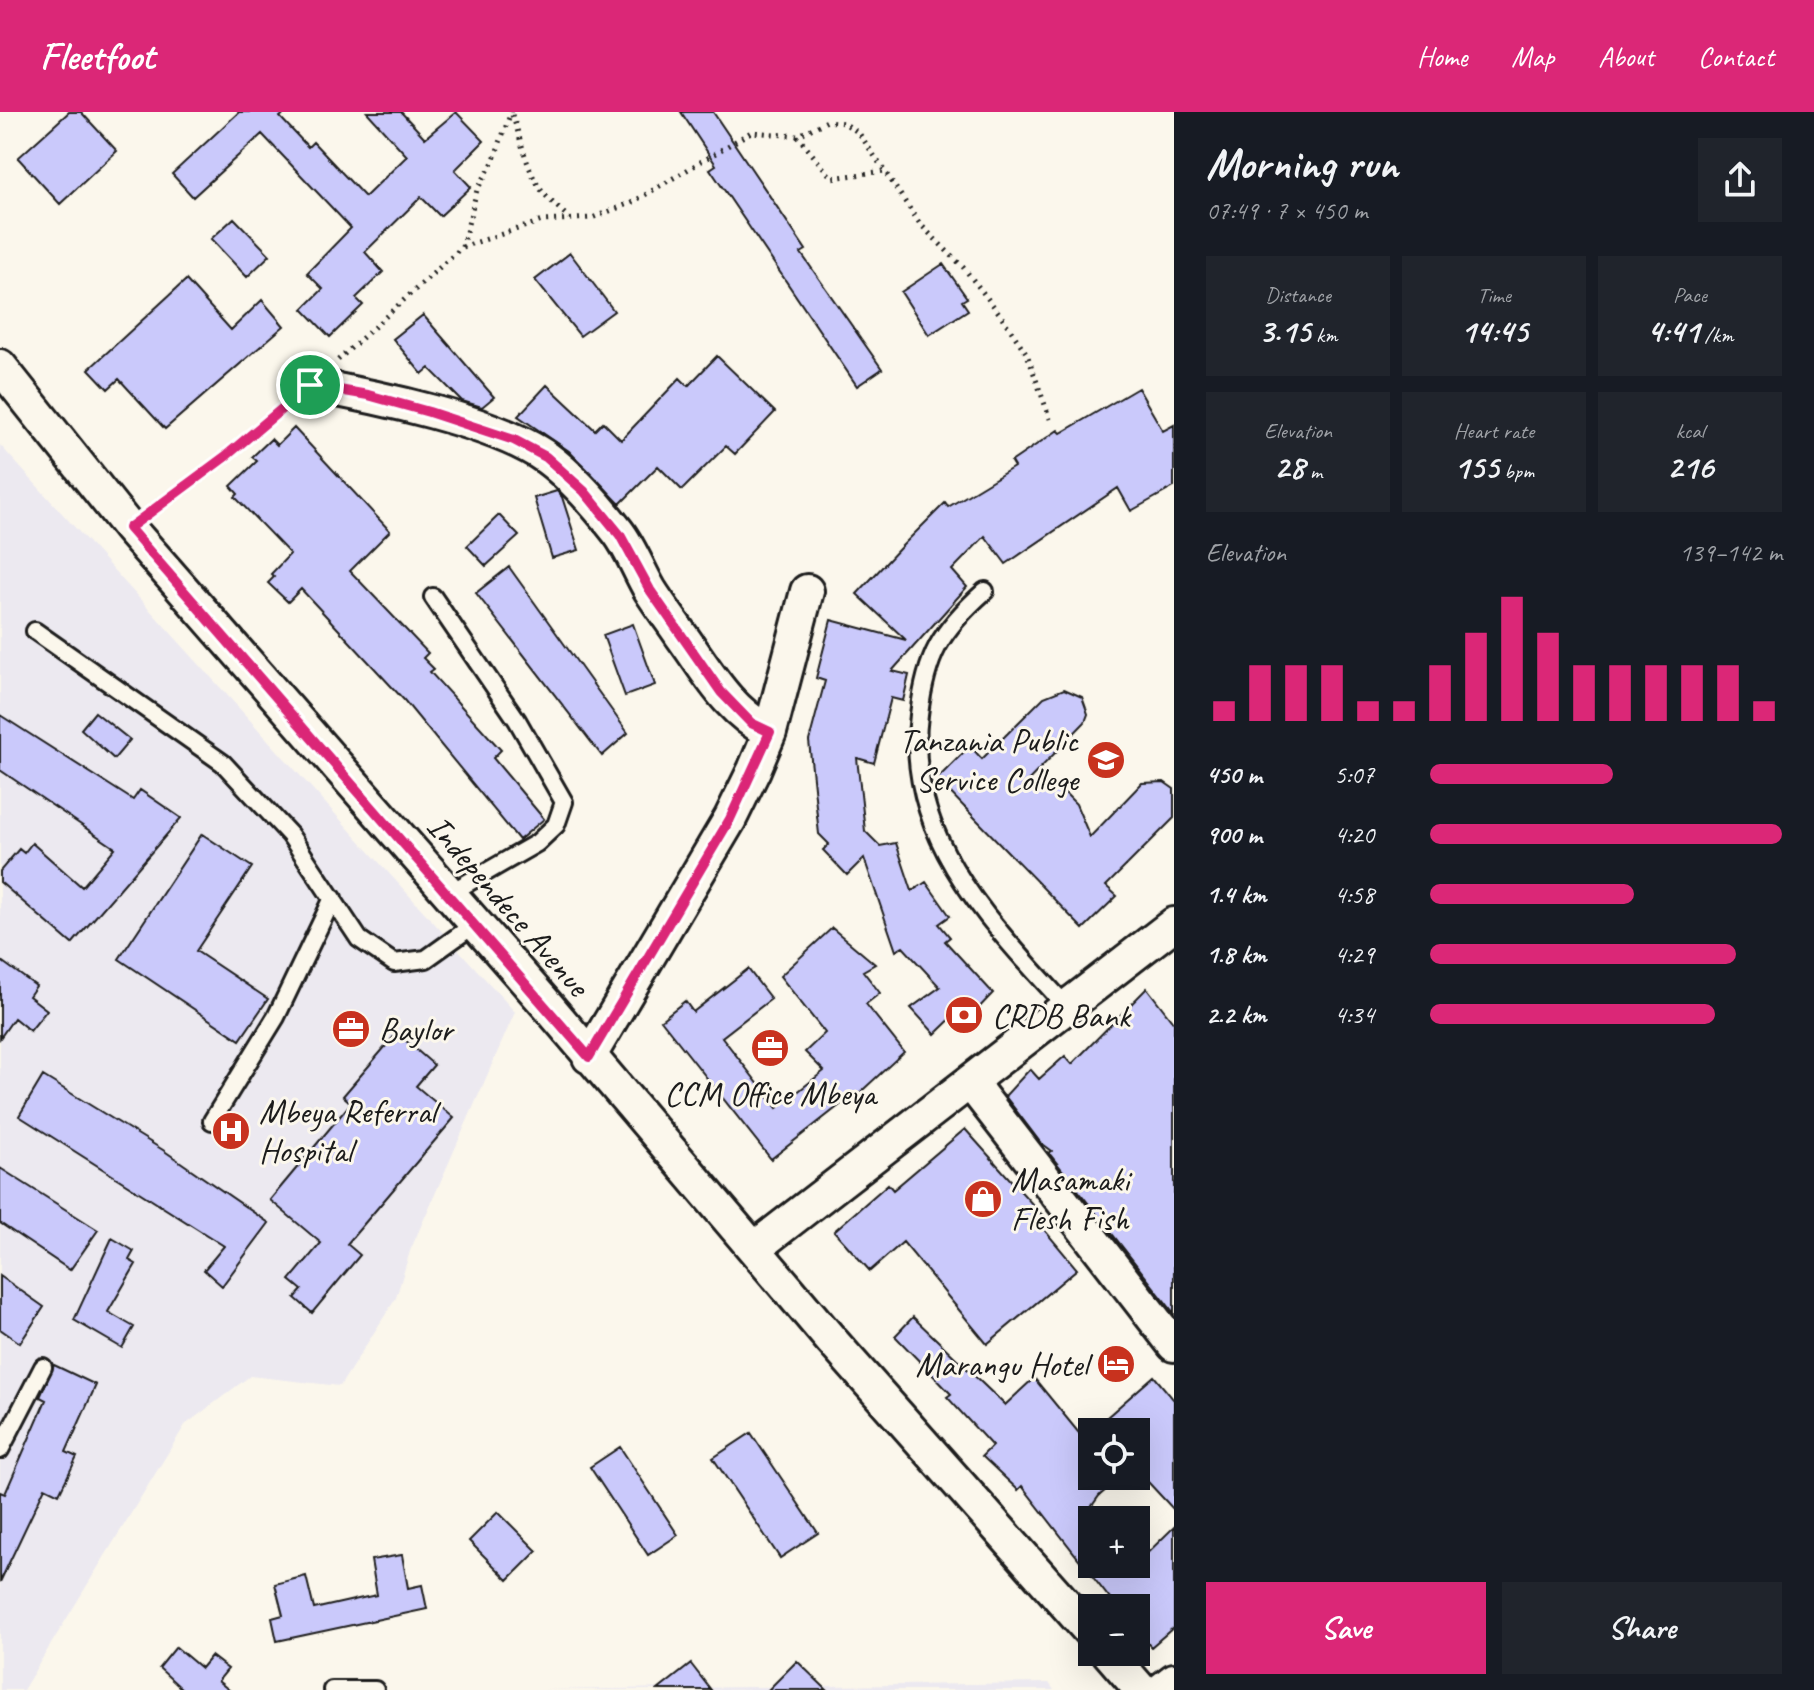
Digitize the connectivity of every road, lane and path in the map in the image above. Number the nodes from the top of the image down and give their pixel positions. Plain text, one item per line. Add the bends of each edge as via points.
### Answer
1 (511, 113) edge
2 (797, 136) junction
3 (885, 171) junction
4 (570, 219) junction
5 (462, 247) junction
6 (0, 366) edge
7 (310, 385) junction
8 (1050, 419) dead end
9 (129, 528) junction
10 (807, 591) dead end
11 (985, 591) dead end
12 (433, 597) dead end
13 (35, 631) dead end
14 (770, 732) junction
15 (450, 893) junction
16 (333, 898) junction
17 (475, 924) junction
18 (1169, 940) edge
19 (1067, 1007) junction
20 (589, 1057) junction
21 (970, 1082) junction
22 (212, 1121) dead end
23 (756, 1247) junction
24 (1174, 1345) edge
25 (43, 1367) dead end
26 (0, 1450) edge
27 (1078, 1618) edge
28 (1120, 1666) edge
29 (1174, 1680) edge
30 (332, 1690) edge
31 (375, 1690) edge
32 (1141, 1690) edge
33 (1161, 1690) edge

1 - 4 path via 535,179
1 - 5 path via 477,190
2 - 3 path via 832,178
2 - 3 path via 827,121 844,123 859,133
2 - 4 path via 751,132 633,202 592,218
3 - 8 path via 920,224 963,267 1027,354
4 - 5 path via 501,232
5 - 7 path
6 - 9 street, Independece Avenue
7 - 9 path
7 - 14 street via 429,412 514,440 546,457 584,491 620,535 650,590 721,692 751,723
9 - 15 street, Independece Avenue
10 - 14 street
11 - 19 lane via 963,610 928,661 915,743 921,793 961,882 998,932
12 - 15 lane via 517,720 564,802 556,825 537,843
13 - 16 lane via 223,763 290,835
14 - 20 street via 730,819
15 - 17 street, Independece Avenue
16 - 17 lane via 359,939 394,963 426,959
16 - 22 lane via 276,1017
17 - 20 street, Independece Avenue
18 - 19 street
19 - 21 street
20 - 23 street, Independece Avenue
21 - 23 street
21 - 24 street
23 - 27 street, Independece Avenue via 832,1341
25 - 26 lane
28 - 32 street
29 - 33 street
30 - 31 lane

